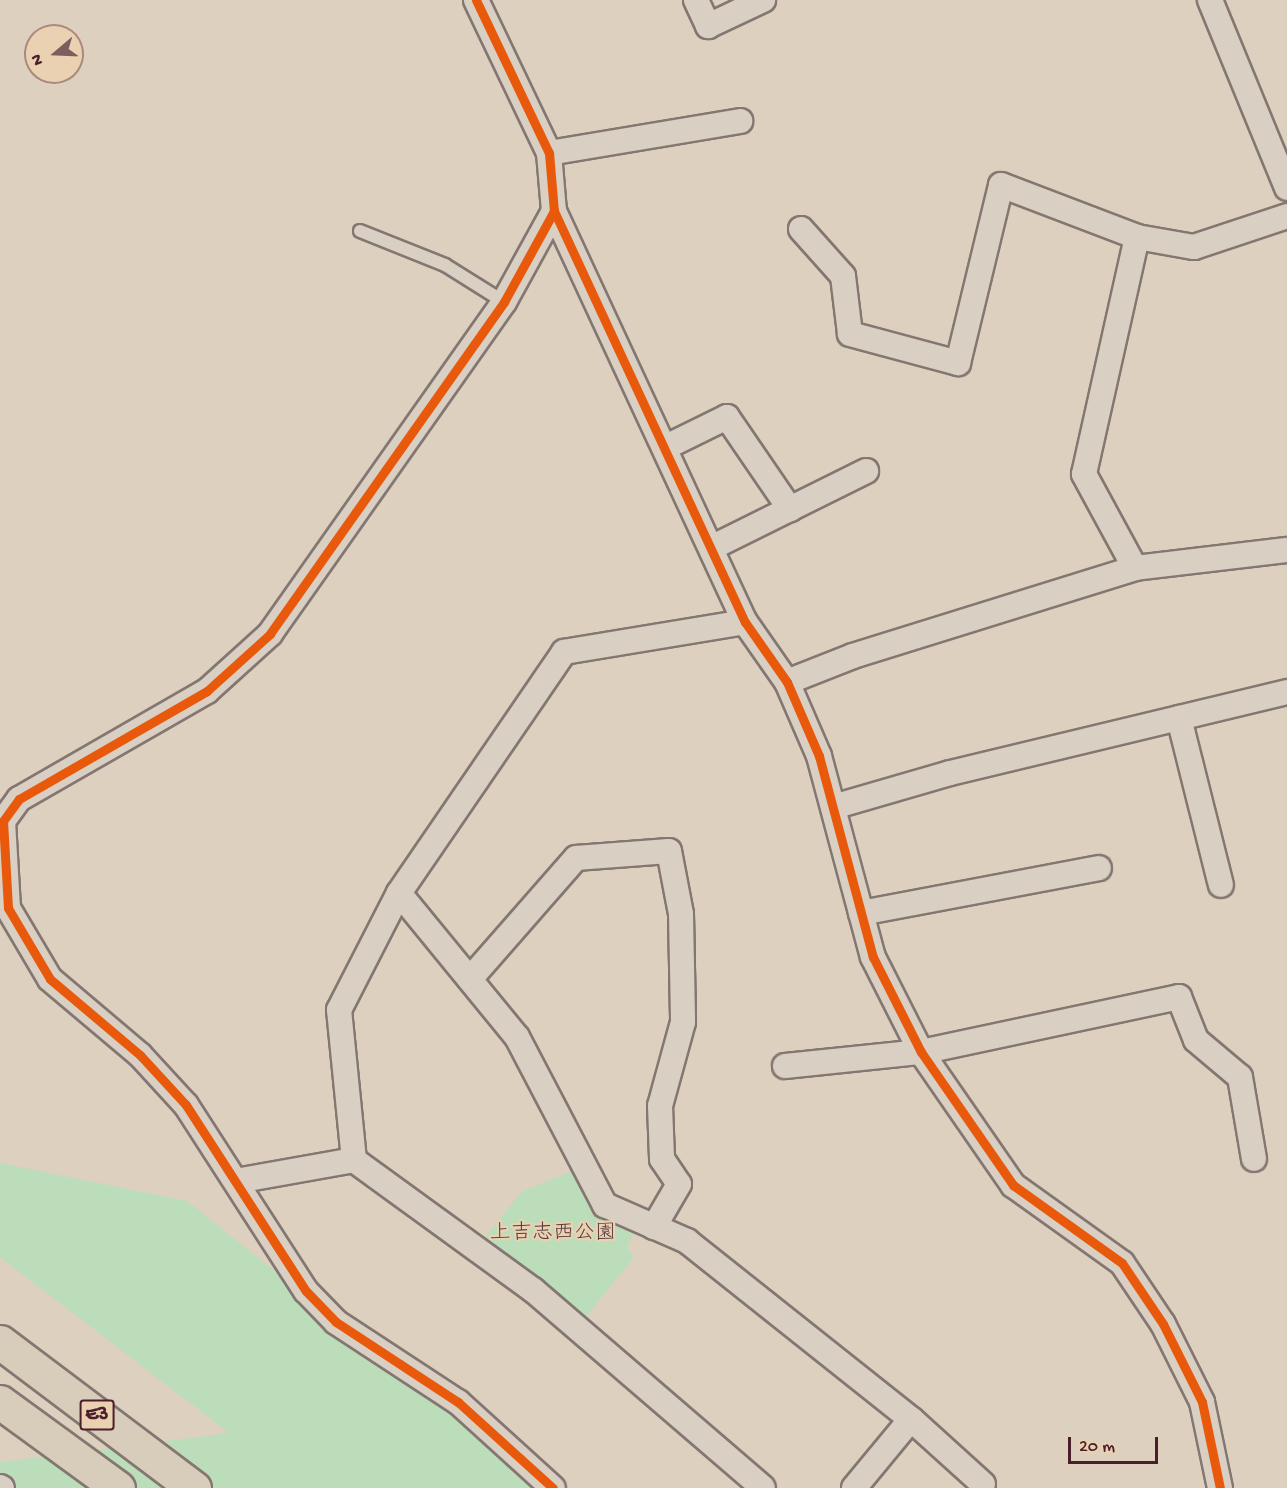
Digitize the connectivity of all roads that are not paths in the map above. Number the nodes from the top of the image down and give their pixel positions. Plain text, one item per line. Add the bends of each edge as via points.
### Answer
1 (476, 0) edge
2 (696, 0) edge
3 (763, 0) edge
4 (1210, 0) edge
5 (740, 121) dead end
6 (549, 153) junction
7 (1287, 188) edge
8 (554, 211) junction
9 (1287, 216) edge
10 (801, 229) dead end
11 (360, 231) dead end
12 (1137, 237) junction
13 (504, 302) junction
14 (666, 447) junction
15 (866, 471) dead end
16 (790, 509) junction
17 (713, 547) junction
18 (1287, 550) edge
19 (1135, 568) junction
20 (745, 622) junction
21 (787, 682) junction
22 (1287, 692) edge
23 (1179, 718) junction
24 (833, 807) junction
25 (1099, 868) dead end
26 (1221, 885) dead end
27 (399, 893) junction
28 (3, 908) edge
29 (861, 913) junction
30 (470, 979) junction
31 (921, 1052) junction
32 (785, 1066) dead end
33 (1254, 1159) dead end
34 (354, 1160) junction
35 (236, 1181) junction
36 (654, 1227) junction
37 (0, 1342) edge
38 (0, 1402) edge
39 (911, 1419) junction
40 (0, 1424) edge
41 (983, 1484) dead end
42 (101, 1488) edge
43 (118, 1488) edge
44 (194, 1488) edge
45 (553, 1488) edge
46 (763, 1488) edge
47 (854, 1488) edge
48 (1220, 1488) edge

1 - 6 street
2 - 3 street via 708,26
4 - 7 street
5 - 6 street
6 - 8 street
8 - 13 street
8 - 14 street
9 - 12 street via 1194,247
10 - 12 street via 843,276 850,334 958,363 1001,185
11 - 13 lane via 445,266
12 - 19 street via 1084,474
13 - 28 street via 270,634 207,691 19,799 3,820
14 - 16 street via 727,417
14 - 17 street
15 - 16 street
16 - 17 street
17 - 20 street
18 - 19 street
19 - 21 street via 853,656
20 - 21 street
20 - 27 street via 564,652
21 - 24 street via 819,756
22 - 23 street
23 - 24 street via 950,772
23 - 26 street
24 - 29 street
25 - 29 street
27 - 30 street
27 - 34 street via 339,1010
28 - 35 street via 50,979 140,1055 186,1105
29 - 31 street via 873,957
30 - 36 street via 517,1037 605,1205
30 - 36 street via 576,858 669,851 681,914 683,1022 660,1106 662,1159 679,1184
31 - 32 street
31 - 33 street via 1179,997 1196,1040 1240,1077
31 - 48 street via 1012,1185 1122,1263 1163,1324 1202,1402
34 - 35 street
34 - 46 street via 532,1290
35 - 45 street via 306,1291 336,1322 458,1402
36 - 39 street via 687,1241
37 - 44 highway, E3
38 - 43 highway, E3
39 - 41 street
39 - 47 street
40 - 42 highway

